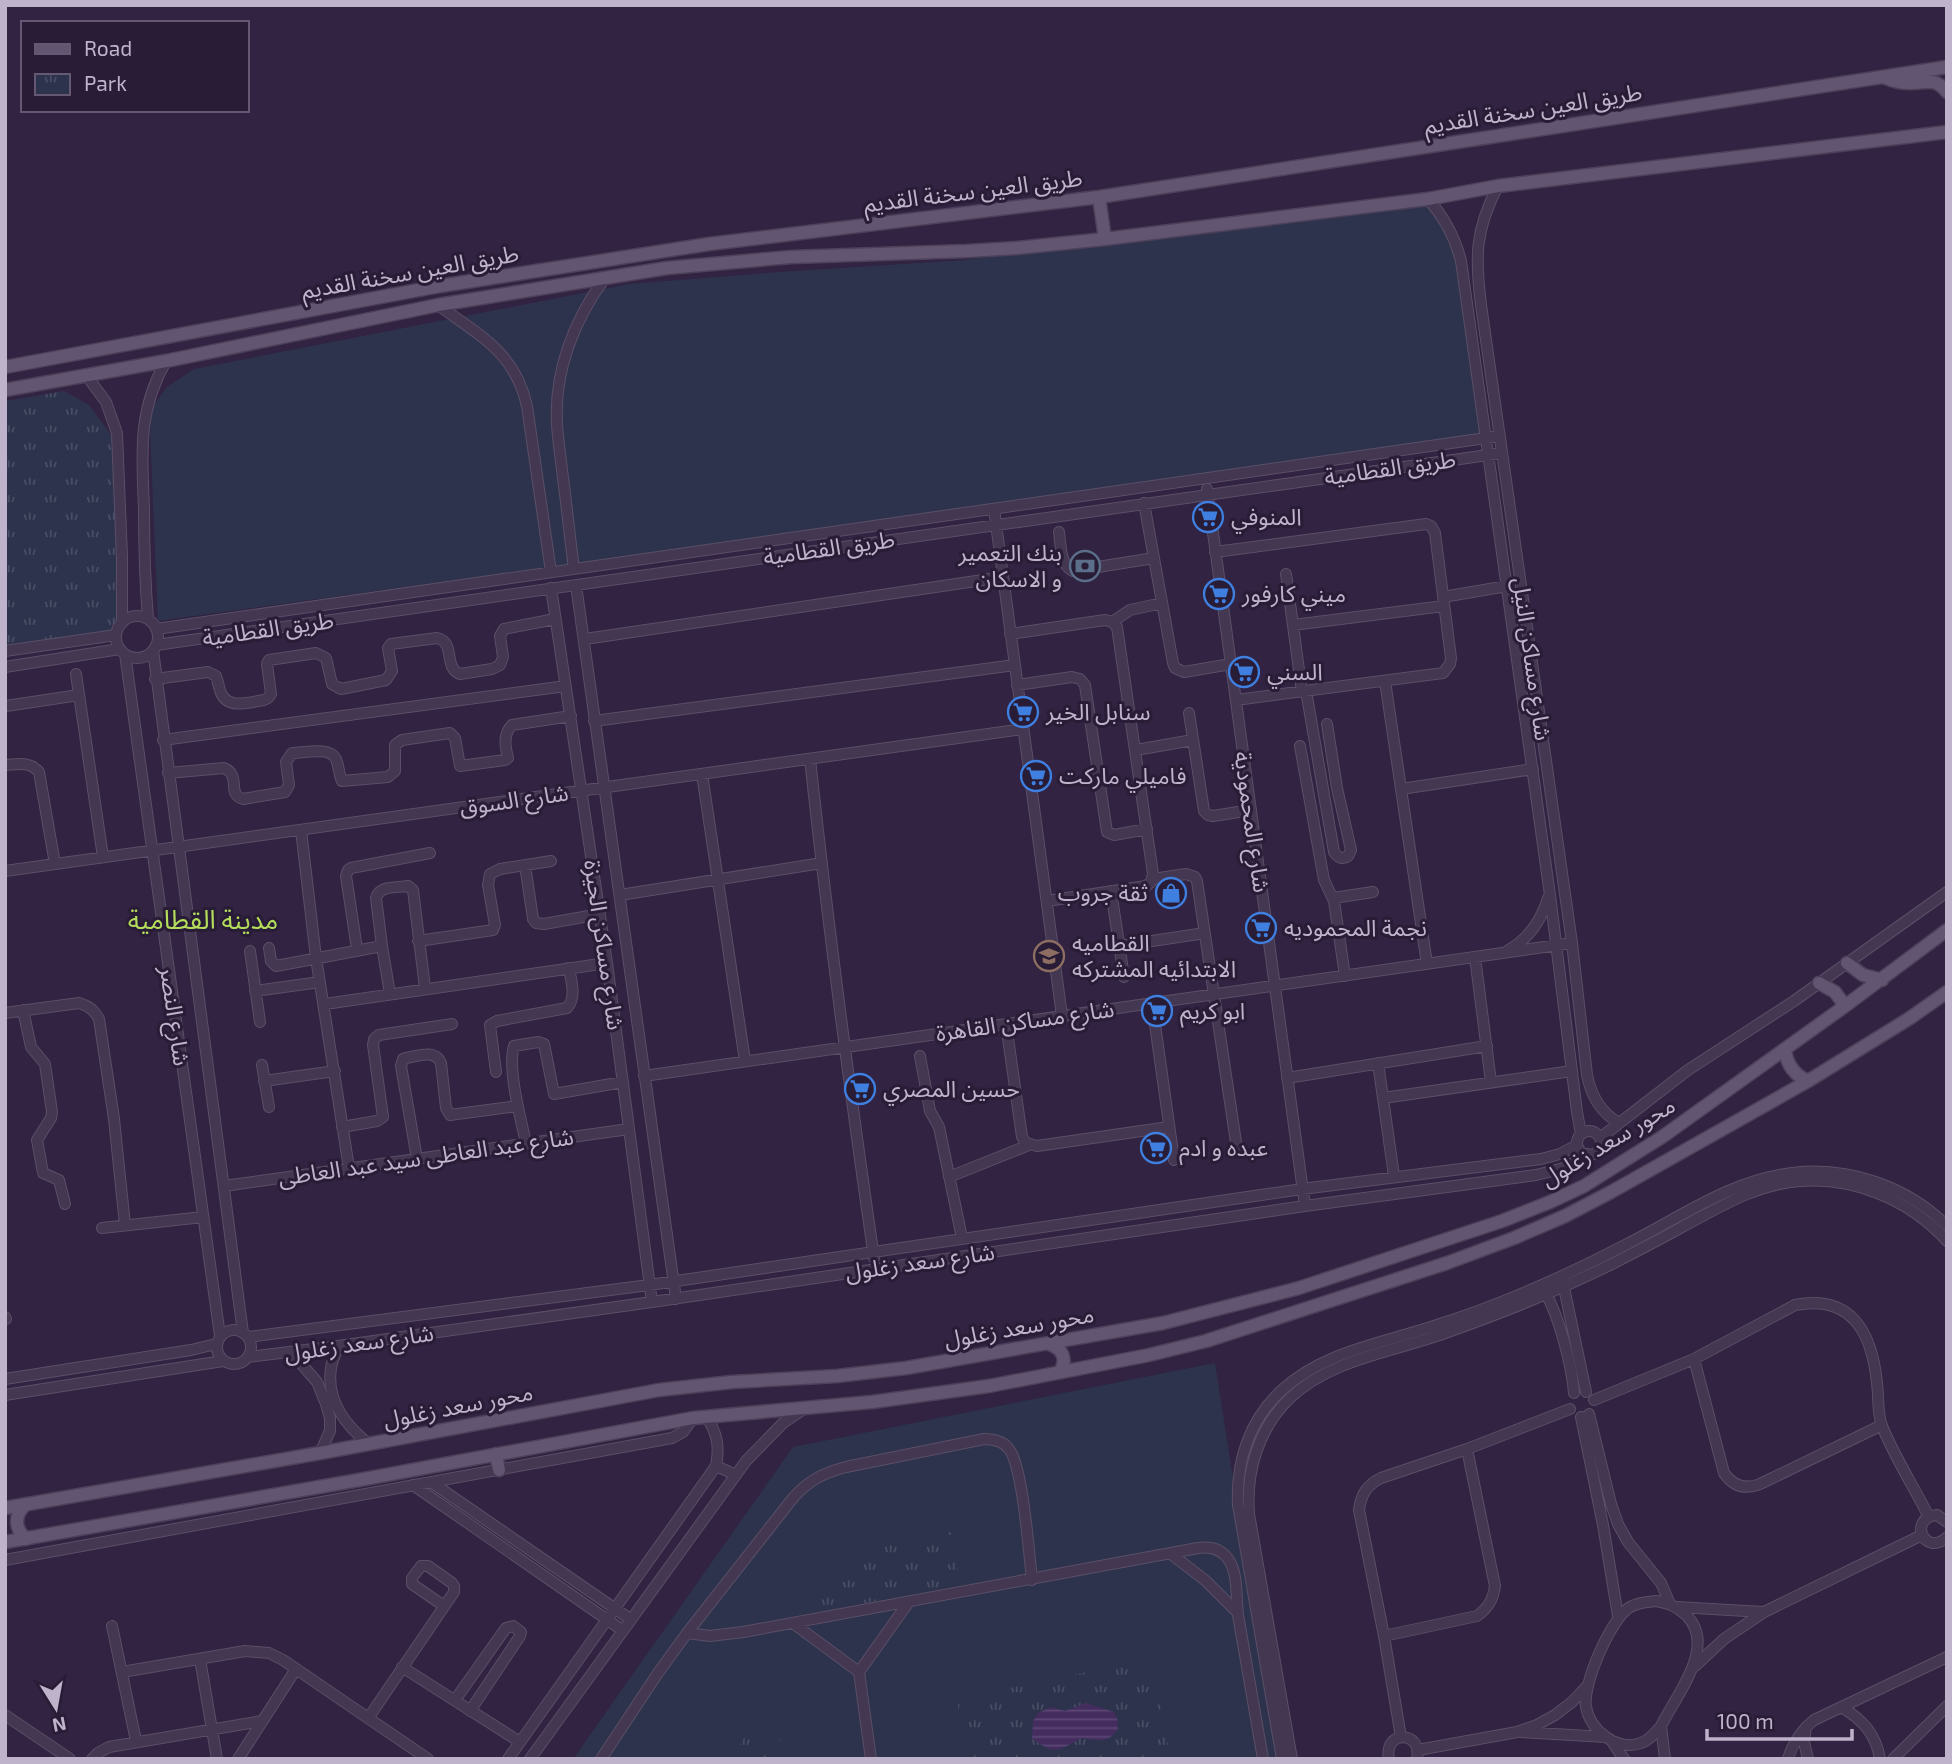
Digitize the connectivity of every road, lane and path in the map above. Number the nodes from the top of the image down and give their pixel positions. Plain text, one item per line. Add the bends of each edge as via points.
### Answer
1 (1947, 67) edge
2 (1881, 76) junction
3 (1947, 92) edge
4 (1944, 129) edge
5 (1498, 186) junction
6 (1099, 197) junction
7 (1428, 198) junction
8 (1105, 239) junction
9 (605, 278) junction
10 (438, 305) junction
11 (166, 361) junction
12 (5, 367) edge
13 (86, 376) junction
14 (5, 390) edge
15 (1500, 436) junction
16 (1487, 438) junction
17 (1502, 453) junction
18 (1490, 455) junction
19 (1205, 479) junction
20 (1208, 494) junction
21 (1144, 503) junction
22 (993, 509) junction
23 (995, 524) junction
24 (1059, 532) dead end
25 (1216, 552) junction
26 (1154, 558) junction
27 (574, 569) junction
28 (551, 572) junction
29 (1286, 574) dead end
30 (1003, 577) junction
31 (576, 585) junction
32 (1507, 586) junction
33 (551, 588) junction
34 (1444, 601) junction
35 (1162, 603) junction
36 (148, 619) junction
37 (555, 619) junction
38 (1112, 622) junction
39 (122, 623) junction
40 (1293, 625) junction
41 (156, 629) junction
42 (1010, 634) junction
43 (116, 635) junction
44 (585, 639) junction
45 (154, 648) junction
46 (5, 651) edge
47 (122, 652) junction
48 (1231, 664) junction
49 (1015, 665) junction
50 (5, 667) edge
51 (76, 674) dead end
52 (155, 679) junction
53 (1385, 681) junction
54 (1017, 685) junction
55 (566, 686) junction
56 (1304, 692) junction
57 (79, 695) junction
58 (1236, 700) junction
59 (6, 706) edge
60 (1189, 713) dead end
61 (571, 716) junction
62 (594, 721) junction
63 (1327, 724) dead end
64 (1023, 729) junction
65 (163, 740) junction
66 (1193, 740) junction
67 (1300, 746) dead end
68 (1136, 750) junction
69 (810, 759) junction
70 (5, 765) edge
71 (1532, 769) junction
72 (168, 773) junction
73 (702, 774) junction
74 (605, 787) junction
75 (1337, 788) junction
76 (1323, 789) junction
77 (1401, 789) junction
78 (581, 791) junction
79 (1251, 810) junction
80 (1147, 829) junction
81 (301, 830) junction
82 (178, 847) junction
83 (152, 850) junction
84 (430, 853) dead end
85 (103, 857) junction
86 (551, 861) dead end
87 (822, 863) junction
88 (55, 864) junction
89 (525, 865) junction
90 (5, 871) edge
91 (1153, 879) junction
92 (718, 881) junction
93 (1111, 891) junction
94 (1373, 892) dead end
95 (1947, 892) edge
96 (620, 895) junction
97 (1550, 895) junction
98 (1333, 898) junction
99 (1047, 901) junction
100 (600, 914) junction
101 (1947, 930) edge
102 (1205, 933) junction
103 (418, 941) junction
104 (1572, 943) junction
105 (1556, 945) junction
106 (382, 946) junction
107 (1119, 946) junction
108 (269, 948) dead end
109 (357, 949) junction
110 (250, 951) dead end
111 (1503, 953) junction
112 (1475, 957) junction
113 (316, 958) junction
114 (607, 963) junction
115 (1847, 963) junction
116 (1427, 964) junction
117 (569, 968) junction
118 (1345, 976) junction
119 (1124, 977) dead end
120 (1882, 979) junction
121 (320, 982) junction
122 (1819, 983) junction
123 (1275, 986) junction
124 (425, 988) junction
125 (255, 991) junction
126 (1947, 992) edge
127 (390, 994) junction
128 (1214, 994) junction
129 (1152, 1003) junction
130 (325, 1004) junction
131 (1845, 1006) junction
132 (23, 1010) junction
133 (5, 1013) edge
134 (1062, 1016) junction
135 (260, 1022) dead end
136 (452, 1024) dead end
137 (1006, 1024) junction
138 (1487, 1046) junction
139 (846, 1047) junction
140 (1785, 1050) junction
141 (920, 1056) dead end
142 (745, 1062) junction
143 (1378, 1063) junction
144 (262, 1065) dead end
145 (335, 1071) junction
146 (1572, 1071) junction
147 (496, 1072) dead end
148 (644, 1076) junction
149 (1287, 1078) junction
150 (264, 1081) junction
151 (1808, 1081) junction
152 (623, 1082) junction
153 (1491, 1082) junction
154 (1383, 1098) junction
155 (518, 1106) junction
156 (269, 1107) dead end
157 (1619, 1123) junction
158 (342, 1127) junction
159 (1169, 1127) junction
160 (629, 1129) junction
161 (1581, 1134) junction
162 (1600, 1138) junction
163 (526, 1143) junction
164 (1577, 1144) junction
165 (1029, 1145) junction
166 (1237, 1149) dead end
167 (1588, 1154) junction
168 (417, 1159) junction
169 (1174, 1160) dead end
170 (1506, 1164) junction
171 (349, 1168) junction
172 (1394, 1176) junction
173 (949, 1177) junction
174 (1508, 1179) junction
175 (224, 1186) junction
176 (1302, 1189) junction
177 (65, 1204) dead end
178 (1305, 1206) junction
179 (203, 1217) junction
180 (125, 1225) junction
181 (1947, 1226) edge
182 (102, 1228) dead end
183 (962, 1238) junction
184 (1947, 1241) edge
185 (874, 1252) junction
186 (876, 1268) junction
187 (1562, 1276) junction
188 (673, 1281) junction
189 (649, 1285) junction
190 (1541, 1286) junction
191 (1563, 1288) junction
192 (1547, 1295) junction
193 (676, 1299) junction
194 (652, 1302) junction
195 (246, 1335) junction
196 (218, 1340) junction
197 (1049, 1344) junction
198 (338, 1346) junction
199 (291, 1352) junction
200 (248, 1357) junction
201 (1694, 1359) junction
202 (223, 1361) junction
203 (1060, 1372) junction
204 (5, 1379) edge
205 (1574, 1394) junction
206 (5, 1395) edge
207 (1590, 1396) junction
208 (805, 1408) junction
209 (1570, 1409) junction
210 (1585, 1415) junction
211 (700, 1417) junction
212 (1882, 1426) junction
213 (369, 1444) junction
214 (1467, 1449) junction
215 (320, 1453) junction
216 (496, 1454) junction
217 (716, 1466) junction
218 (499, 1471) junction
219 (736, 1475) junction
220 (359, 1480) junction
221 (431, 1482) junction
222 (413, 1485) junction
223 (362, 1495) junction
224 (26, 1504) junction
225 (5, 1508) edge
226 (1929, 1517) junction
227 (1947, 1522) edge
228 (1922, 1535) junction
229 (26, 1539) junction
230 (1943, 1540) edge
231 (5, 1542) edge
232 (1947, 1553) edge
233 (1171, 1554) junction
234 (5, 1560) edge
235 (1032, 1580) junction
236 (908, 1603) junction
237 (444, 1606) junction
238 (1673, 1606) junction
239 (614, 1608) junction
240 (1764, 1612) junction
241 (1238, 1613) junction
242 (1618, 1616) junction
243 (607, 1619) junction
244 (630, 1619) junction
245 (794, 1624) junction
246 (112, 1626) dead end
247 (622, 1630) junction
248 (687, 1633) junction
249 (1384, 1636) junction
250 (1947, 1657) edge
251 (485, 1658) junction
252 (200, 1659) junction
253 (402, 1667) junction
254 (499, 1668) junction
255 (296, 1670) junction
256 (121, 1672) junction
257 (859, 1672) junction
258 (1690, 1672) junction
259 (1586, 1686) junction
260 (455, 1700) junction
261 (1947, 1706) edge
262 (1840, 1707) junction
263 (470, 1711) junction
264 (5, 1715) edge
265 (369, 1717) junction
266 (262, 1721) junction
267 (1661, 1726) junction
268 (1807, 1726) junction
269 (211, 1729) junction
270 (1517, 1732) junction
271 (1401, 1737) junction
272 (1608, 1739) junction
273 (136, 1741) junction
274 (520, 1742) junction
275 (1417, 1754) edge
276 (1386, 1758) edge
277 (70, 1759) edge
278 (92, 1759) edge
279 (217, 1759) edge
280 (238, 1759) edge
281 (428, 1759) edge
282 (508, 1759) edge
283 (530, 1759) edge
284 (601, 1759) edge
285 (871, 1759) edge
286 (1263, 1759) edge
287 (1282, 1759) edge
288 (1292, 1759) edge
289 (1624, 1759) edge
290 (1665, 1759) edge
291 (1788, 1759) edge
292 (1808, 1759) edge
293 (1880, 1759) edge
294 (1894, 1759) edge

1 - 2 main road, طريق العين سخنة القديم
2 - 3 main road via 1909,83 1935,82
2 - 6 main road, طريق العين سخنة القديم
4 - 5 main road, طريق العين سخنة القديم
5 - 7 main road, طريق العين سخنة القديم
5 - 15 street, شارع مساكن النيل via 1483,221 1477,259
6 - 8 main road
6 - 12 main road, طريق العين سخنة القديم via 709,244 480,279
7 - 8 main road, طريق العين سخنة القديم
7 - 16 street, شارع مساكن النيل via 1458,247
8 - 9 main road, طريق العين سخنة القديم via 967,251 753,260
9 - 10 main road, طريق العين سخنة القديم
9 - 27 street via 570,340 558,395 557,424
10 - 11 main road, طريق العين سخنة القديم
10 - 28 street via 497,348 521,384
11 - 13 main road, طريق العين سخنة القديم
11 - 36 street via 148,401 143,430
13 - 14 main road, طريق العين سخنة القديم
13 - 39 street via 106,402 117,433
15 - 16 street, طريق القطامية
15 - 17 street, شارع مساكن النيل
16 - 18 street, شارع مساكن النيل
16 - 19 street, طريق القطامية
17 - 18 street, طريق القطامية
17 - 104 street, شارع مساكن النيل
18 - 20 street, طريق القطامية
18 - 32 street, شارع مساكن النيل
19 - 20 street, شارع المحمودية
19 - 22 street, طريق القطامية
20 - 21 street, طريق القطامية
20 - 25 street, شارع المحمودية
21 - 23 street, طريق القطامية
21 - 26 street
22 - 23 street
22 - 27 street, طريق القطامية
23 - 30 street
23 - 31 street, طريق القطامية
24 - 26 street via 1069,570
25 - 34 street via 1429,524 1435,533
25 - 48 street, شارع المحمودية
26 - 35 street
27 - 28 street, طريق القطامية
28 - 41 street, طريق القطامية
29 - 40 street
30 - 42 street
30 - 44 street
31 - 33 street, طريق القطامية
31 - 44 street, شارع مساكن الجيزة
32 - 34 street
32 - 71 street, شارع مساكن النيل
33 - 37 street, شارع مساكن الجيزة
33 - 45 street, طريق القطامية
34 - 40 street
34 - 53 street via 1451,658 1448,670
35 - 38 street via 1130,611
35 - 48 street via 1175,668 1184,672
36 - 39 street via 134,617
36 - 41 street
37 - 52 street via 504,629 500,665 460,674 452,669 446,642 437,638 391,644 389,678 341,689 332,684 324,655 316,653 269,660 271,694 264,700 230,703 216,676 208,672
37 - 55 street, شارع مساكن الجيزة
38 - 42 street
38 - 68 street via 1119,631
39 - 43 street
40 - 56 street
41 - 45 street
42 - 49 street
43 - 46 street
43 - 47 street
44 - 62 street, شارع مساكن الجيزة
45 - 47 street via 143,657
45 - 52 street, شارع النصر
47 - 50 street
47 - 83 street, شارع النصر
48 - 58 street, شارع المحمودية
49 - 54 street
49 - 62 street
51 - 57 street
52 - 65 street, شارع النصر
53 - 56 street
53 - 77 street
54 - 64 street
54 - 80 street via 1072,677 1083,681 1107,832 1114,835
55 - 61 street, شارع مساكن الجيزة
55 - 65 street
56 - 58 street
56 - 76 street
57 - 59 street
57 - 85 street
58 - 79 street, شارع المحمودية
60 - 66 street
61 - 72 street via 512,725 506,735 506,760 460,766 450,733 402,740 395,745 395,771 388,777 342,781 331,754 292,753 286,760 289,785 285,792 243,799 236,795 228,769
61 - 78 street, شارع مساكن الجيزة
62 - 74 street, شارع مساكن الجيزة
63 - 75 street
64 - 69 street, شارع السوق
64 - 99 street
65 - 72 street, شارع النصر
66 - 68 street
66 - 79 street via 1205,813 1213,816
67 - 98 street via 1324,880
68 - 80 street
69 - 73 street, شارع السوق
69 - 87 street
70 - 88 street via 24,763 39,772
71 - 77 street
71 - 97 street, شارع مساكن النيل
72 - 82 street, شارع النصر
73 - 74 street, شارع السوق
73 - 92 street
74 - 78 street, شارع السوق
74 - 96 street, شارع مساكن الجيزة
75 - 76 street
75 - 76 street via 1351,850 1345,858 1334,852
77 - 116 street
78 - 81 street, شارع السوق
78 - 100 street, شارع مساكن الجيزة
79 - 123 street, شارع المحمودية
80 - 91 street
81 - 82 street, شارع السوق
81 - 113 street
82 - 83 street, شارع السوق
82 - 175 street, شارع النصر
83 - 85 street, شارع السوق
83 - 179 street, شارع النصر
84 - 109 street via 348,870
85 - 88 street, شارع السوق
86 - 89 street
87 - 92 street
87 - 139 street
88 - 90 street, شارع السوق
89 - 100 street via 536,923
89 - 103 street via 490,874 493,930
91 - 93 street via 1146,886
91 - 102 street via 1195,877
92 - 96 street
92 - 142 street
93 - 99 street
93 - 107 street
94 - 98 street
95 - 115 street
96 - 148 street, شارع مساكن الجيزة
97 - 105 street, شارع مساكن النيل
97 - 111 street via 1530,934
98 - 118 street
99 - 134 street
100 - 114 street, شارع مساكن الجيزة
101 - 120 main road, محور سعد زغلول
102 - 107 street
102 - 128 street
103 - 106 street via 408,886 377,893
103 - 124 street
104 - 105 street, شارع مساكن القاهرة
104 - 157 street, شارع مساكن النيل via 1590,1089 1601,1109
105 - 111 street, شارع مساكن القاهرة
105 - 146 street, شارع مساكن النيل
106 - 109 street
106 - 127 street
107 - 119 street
108 - 113 street via 276,966
109 - 113 street
110 - 125 street
111 - 112 street, شارع مساكن القاهرة
112 - 116 street, شارع مساكن القاهرة
112 - 138 street
113 - 121 street
114 - 117 street
114 - 152 street, شارع مساكن الجيزة
115 - 120 main road via 1863,975
115 - 122 street
116 - 118 street, شارع مساكن القاهرة
117 - 124 street
117 - 147 street via 573,997 568,1007 490,1025
118 - 123 street, شارع مساكن القاهرة
120 - 131 main road, محور سعد زغلول
121 - 125 street
121 - 130 street
122 - 131 main road via 1835,992
122 - 157 street via 1688,1070
123 - 128 street, شارع مساكن القاهرة
123 - 149 street, شارع المحمودية
124 - 127 street
125 - 135 street
126 - 151 main road, محور سعد زغلول
127 - 130 street
128 - 129 street, شارع مساكن القاهرة
128 - 166 street
129 - 134 street, شارع مساكن القاهرة
129 - 159 street
130 - 145 street
131 - 140 main road, محور سعد زغلول
132 - 133 street
132 - 177 street via 31,1047 45,1064 52,1112 37,1140 41,1170 59,1180
132 - 180 street via 79,1003 88,1006 99,1020
134 - 137 street, شارع مساكن القاهرة
136 - 158 street via 374,1039 383,1117
137 - 139 street, شارع مساكن القاهرة
137 - 165 street via 1021,1137
138 - 143 street
138 - 153 street
139 - 142 street, شارع مساكن القاهرة
139 - 185 street
140 - 151 main road via 1793,1071
140 - 197 main road, محور سعد زغلول via 1617,1166 1502,1222 1254,1300
141 - 173 street
142 - 148 street, شارع مساكن القاهرة
143 - 149 street
143 - 154 street
144 - 150 street
145 - 150 street
145 - 158 street
146 - 153 street
146 - 161 street, شارع مساكن النيل
148 - 188 street, شارع مساكن الجيزة
149 - 176 street, شارع المحمودية
150 - 156 street
151 - 203 main road, محور سعد زغلول via 1611,1192 1514,1238 1206,1341
152 - 155 street via 554,1094 544,1044 515,1045
152 - 160 street, شارع مساكن الجيزة
153 - 154 street
154 - 172 street
155 - 163 street
155 - 168 street via 450,1115 439,1057 403,1059
157 - 162 street
158 - 171 street
159 - 165 street
159 - 169 street
160 - 163 street, شارع عبد العاطى سيد عبد العاطى
160 - 189 street, شارع مساكن الجيزة
161 - 162 street via 1592,1131
161 - 164 street
162 - 167 street via 1599,1150
163 - 168 street, شارع عبد العاطى سيد عبد العاطى
164 - 167 street
164 - 170 street, شارع سعد زغلول via 1551,1157
165 - 173 street
167 - 174 street, شارع سعد زغلول via 1555,1171
168 - 171 street, شارع عبد العاطى سيد عبد العاطى
170 - 172 street, شارع سعد زغلول
170 - 174 street
171 - 175 street, شارع عبد العاطى سيد عبد العاطى
172 - 176 street, شارع سعد زغلول
173 - 183 street
174 - 178 street, شارع سعد زغلول
175 - 195 street, شارع النصر
176 - 178 street, شارع المحمودية
176 - 183 street, شارع سعد زغلول
178 - 186 street, شارع سعد زغلول
179 - 180 street
179 - 196 street, شارع النصر
180 - 182 street
181 - 187 street via 1907,1195 1875,1181 1794,1172 1736,1186
183 - 185 street, شارع سعد زغلول
184 - 191 street via 1903,1204 1872,1191 1833,1182 1797,1181 1739,1196
185 - 186 street
185 - 188 street, شارع سعد زغلول
186 - 193 street, شارع سعد زغلول
187 - 190 street
187 - 191 street
188 - 189 street, شارع سعد زغلول
188 - 193 street, شارع مساكن الجيزة
189 - 194 street, شارع مساكن الجيزة
189 - 195 street, شارع سعد زغلول
190 - 192 street
190 - 287 street via 1325,1361 1280,1392 1255,1423 1241,1462 1238,1505
191 - 192 street
191 - 207 street
192 - 205 street via 1560,1327
192 - 288 street via 1320,1375 1288,1400 1264,1433 1250,1472 1249,1514
193 - 194 street, شارع سعد زغلول
194 - 198 street, شارع سعد زغلول
195 - 196 street via 231,1330
195 - 200 street via 251,1347
196 - 202 street via 217,1353
196 - 204 street via 191,1350
197 - 203 main road via 1063,1354
197 - 213 main road, محور سعد زغلول via 872,1373 692,1385
198 - 199 street, شارع سعد زغلول
198 - 213 street via 331,1367 334,1399 345,1423
199 - 200 street, شارع سعد زغلول
199 - 215 street via 317,1382 326,1404 330,1431
200 - 202 street via 236,1364
201 - 207 street
201 - 212 street via 1795,1305 1810,1302 1842,1309 1862,1328 1873,1355
201 - 212 street via 1724,1473 1739,1486 1753,1487
202 - 206 street
203 - 208 main road, محور سعد زغلول via 931,1395
205 - 207 street via 1580,1391
205 - 209 street via 1569,1399
207 - 210 street via 1594,1408
208 - 211 main road, محور سعد زغلول
208 - 219 street via 762,1442
209 - 210 street via 1576,1416
209 - 214 street
210 - 238 street via 1618,1524
210 - 242 street
211 - 216 main road, محور سعد زغلول
211 - 217 street via 715,1429
211 - 218 street via 672,1438
212 - 226 street
213 - 215 main road, محور سعد زغلول
214 - 249 street via 1381,1478 1361,1499 1359,1510
214 - 249 street via 1496,1586 1493,1598 1477,1616
215 - 224 main road, محور سعد زغلول
216 - 218 main road
216 - 220 main road, محور سعد زغلول
217 - 219 street
217 - 239 street
218 - 221 street
219 - 244 street
220 - 223 main road
220 - 229 main road, محور سعد زغلول
221 - 222 street
221 - 239 street
222 - 223 street
222 - 243 street
223 - 234 street
224 - 225 main road, محور سعد زغلول
224 - 229 main road via 16,1521
226 - 227 street via 1937,1515
226 - 228 street
228 - 230 street via 1928,1541
228 - 240 street
229 - 231 main road, محور سعد زغلول
230 - 232 street
233 - 235 street
233 - 241 street
233 - 241 street via 1207,1547 1223,1553 1233,1568
235 - 236 street
235 - 248 street via 1014,1457 1005,1445 984,1439 835,1470 814,1479 796,1494
236 - 245 street
236 - 257 street
237 - 237 street via 454,1586 428,1566 419,1568 412,1584
237 - 253 street
238 - 240 street
238 - 242 street via 1642,1602
238 - 258 street via 1692,1621 1698,1634 1697,1656
239 - 243 street
239 - 244 street
240 - 258 street via 1724,1639
241 - 286 street
242 - 259 street
243 - 247 street
243 - 274 street
244 - 247 street
245 - 248 street via 726,1635
245 - 257 street
246 - 256 street
247 - 283 street
248 - 284 street
249 - 271 street
250 - 262 street
251 - 254 street
251 - 254 street via 506,1628 519,1630 521,1634
251 - 260 street
252 - 255 street via 245,1651 269,1653
252 - 256 street
252 - 269 street
253 - 260 street
253 - 265 street
254 - 263 street
255 - 265 street
255 - 266 street
256 - 273 street
257 - 285 street
258 - 267 street
259 - 270 street via 1555,1714
259 - 272 street via 1586,1710 1592,1724
260 - 263 street
261 - 294 street
262 - 268 street
262 - 293 street via 1868,1728
263 - 274 street
264 - 277 street
265 - 281 street
266 - 269 street
266 - 280 street
267 - 272 street via 1642,1743
267 - 290 street
268 - 291 street
268 - 292 street
269 - 273 street
269 - 279 street
270 - 272 street
270 - 275 street
271 - 275 street via 1410,1739
271 - 276 street via 1389,1745
272 - 289 street
273 - 278 street via 105,1748
274 - 282 street

